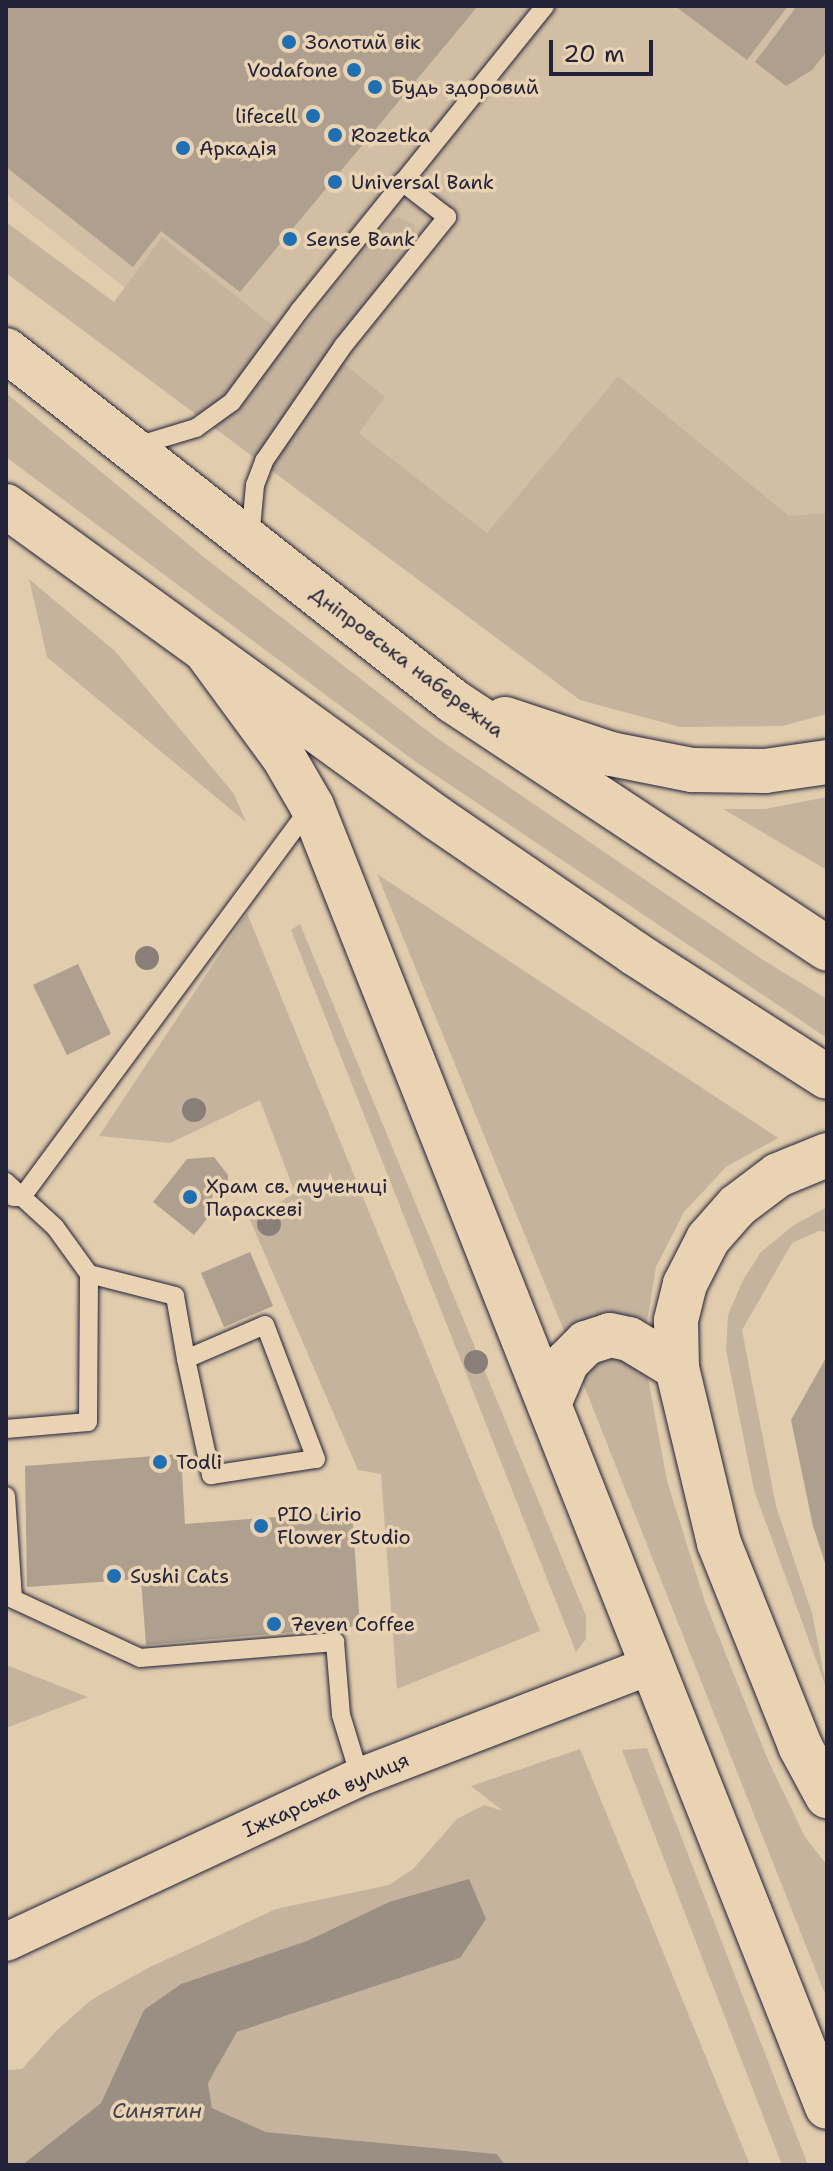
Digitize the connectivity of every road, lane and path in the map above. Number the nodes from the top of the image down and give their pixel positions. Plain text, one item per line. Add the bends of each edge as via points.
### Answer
1 (545, 6) edge
2 (402, 182) junction
3 (6, 350) edge
4 (131, 448) junction
5 (6, 506) edge
6 (250, 542) junction
7 (205, 650) junction
8 (453, 701) junction
9 (827, 762) edge
10 (312, 806) junction
11 (827, 949) edge
12 (827, 1077) edge
13 (827, 1155) edge
14 (6, 1182) edge
15 (14, 1197) edge
16 (89, 1274) junction
17 (186, 1359) junction
18 (677, 1368) junction
19 (549, 1404) junction
20 (6, 1429) edge
21 (6, 1496) edge
22 (654, 1664) junction
23 (360, 1777) junction
24 (827, 1796) edge
25 (6, 1942) edge
26 (827, 2107) edge

1 - 2 lane
2 - 4 lane via 220,414 196,428
2 - 6 lane via 447,217 343,346 264,461 255,485
3 - 4 main road, Дніпровська набережна
4 - 6 main road, Дніпровська набережна
5 - 7 main road
6 - 8 main road, Дніпровська набережна
7 - 10 main road via 283,756
7 - 12 main road via 437,818
8 - 9 main road via 611,754 692,770 765,771
8 - 11 main road, Дніпровська набережна
10 - 15 lane
10 - 19 main road
13 - 18 main road via 778,1175 737,1206 708,1239 685,1284 676,1321
14 - 15 lane
15 - 16 lane via 55,1227
16 - 17 lane via 175,1296
16 - 20 lane via 88,1422
17 - 17 lane via 211,1475 316,1459 265,1325
18 - 19 main road via 629,1339 610,1335 586,1343 567,1362
18 - 24 main road via 719,1543 787,1717
19 - 22 main road
21 - 23 lane via 13,1599 140,1658 335,1642 341,1715
22 - 23 street, Іжкарська вулиця
22 - 26 main road
23 - 25 street, Іжкарська вулиця

